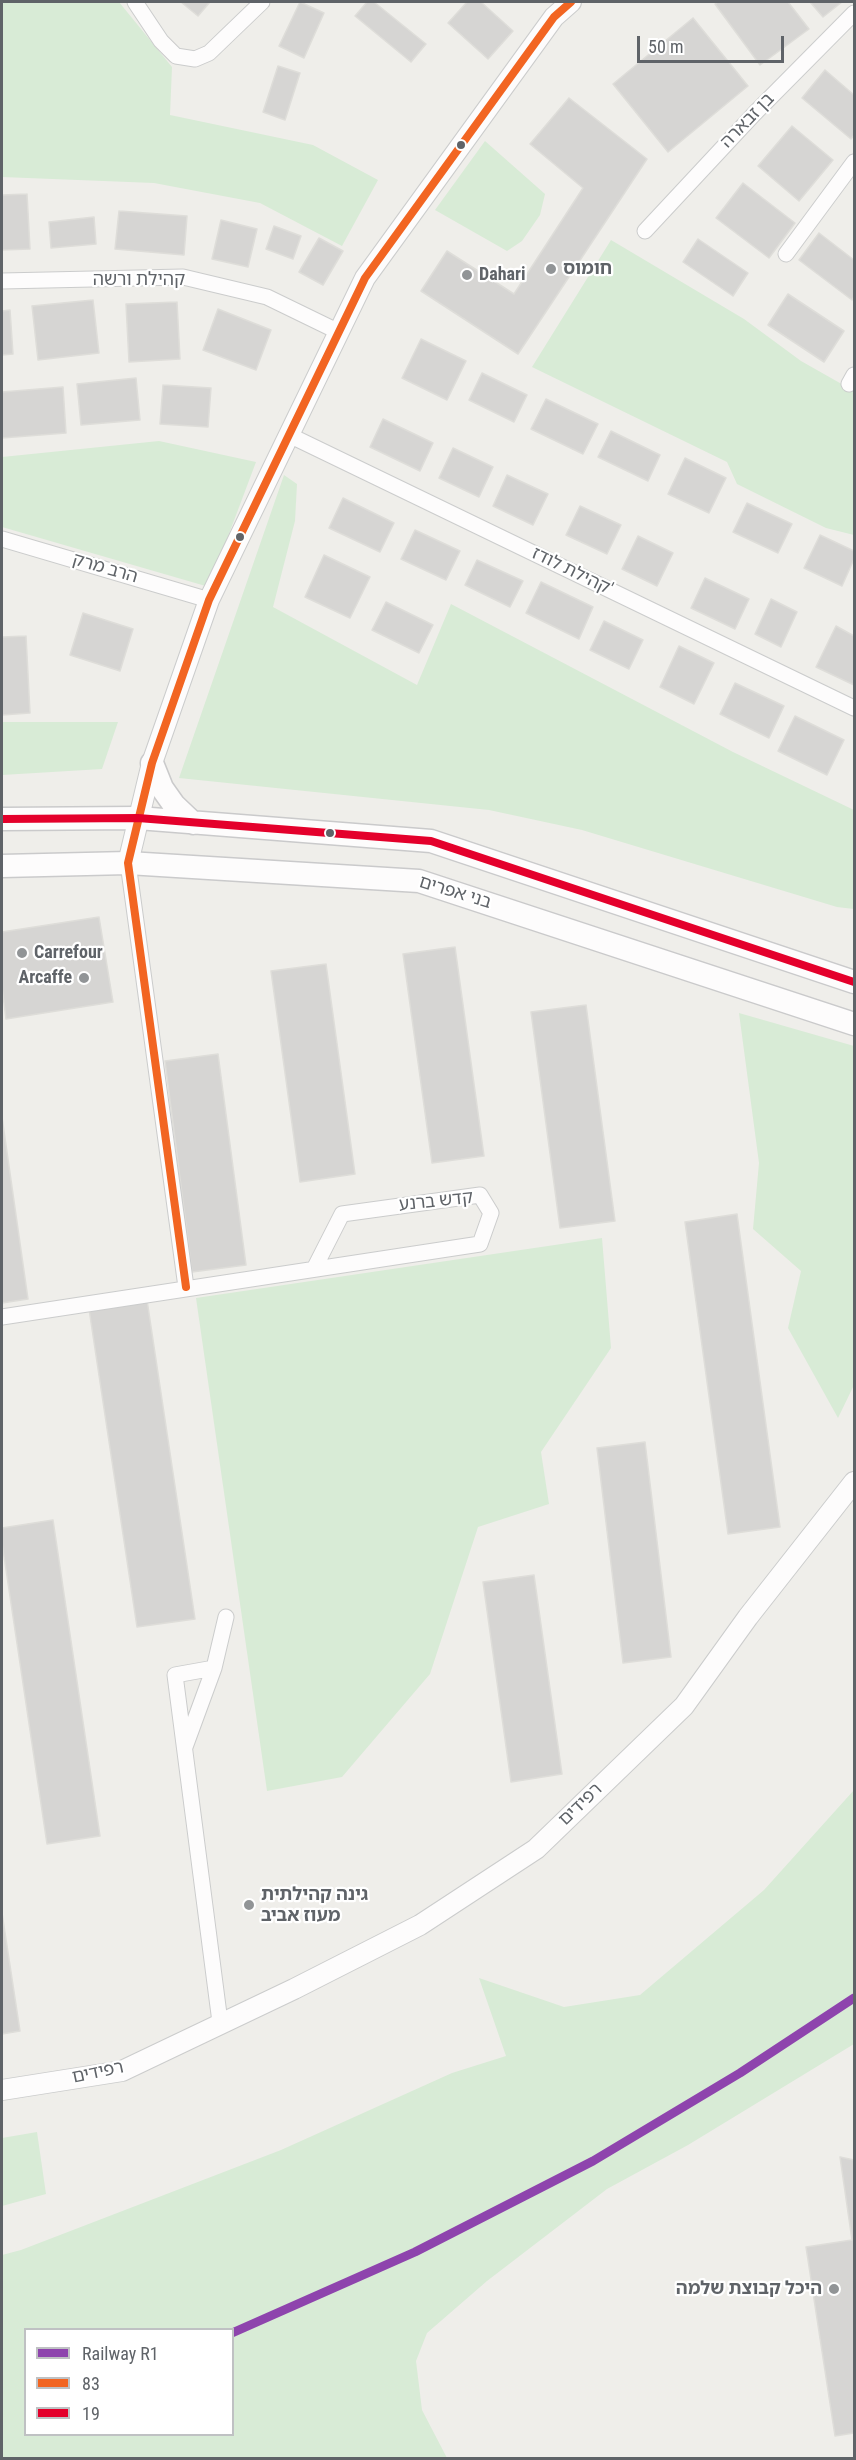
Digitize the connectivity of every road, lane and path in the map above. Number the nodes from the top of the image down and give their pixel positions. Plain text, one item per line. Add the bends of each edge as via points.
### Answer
1 (135, 2) edge
2 (262, 2) edge
3 (571, 2) edge
4 (855, 13) edge
5 (855, 162) edge
6 (645, 231) dead end
7 (786, 254) dead end
8 (2, 281) edge
9 (339, 332) junction
10 (289, 435) junction
11 (2, 539) edge
12 (209, 600) junction
13 (855, 708) edge
14 (152, 763) junction
15 (138, 818) junction
16 (2, 819) edge
17 (193, 823) junction
18 (128, 863) junction
19 (2, 866) edge
20 (855, 982) edge
21 (855, 1024) edge
22 (314, 1269) junction
23 (186, 1287) junction
24 (2, 1317) edge
25 (855, 1482) edge
26 (226, 1617) dead end
27 (214, 1668) junction
28 (185, 1747) junction
29 (220, 2022) junction
30 (2, 2090) edge

1 - 2 street via 176,56 195,59 209,53
3 - 9 street via 554,16 365,278
4 - 6 street, בן זבארה
5 - 7 street
8 - 9 street, קהילת ורשה via 183,277 267,297
9 - 10 street
10 - 12 street
10 - 13 street, קהילת לודז'
11 - 12 street, הרב מרק
12 - 14 street
14 - 15 street
14 - 17 main road via 174,806
15 - 16 main road
15 - 17 main road
15 - 18 street
17 - 20 main road via 431,841
18 - 19 main road, בני אפרים
18 - 21 main road, בני אפרים via 419,880
18 - 23 street
22 - 22 street, קדש ברנע via 480,1244 491,1213 480,1195 342,1214
22 - 23 street, קדש ברנע
23 - 24 street, קדש ברנע
25 - 29 street, רפידים via 748,1617 684,1706 536,1849 420,1925
26 - 27 street
27 - 28 street
27 - 28 street via 175,1675
28 - 29 street
29 - 30 street, רפידים via 122,2071

